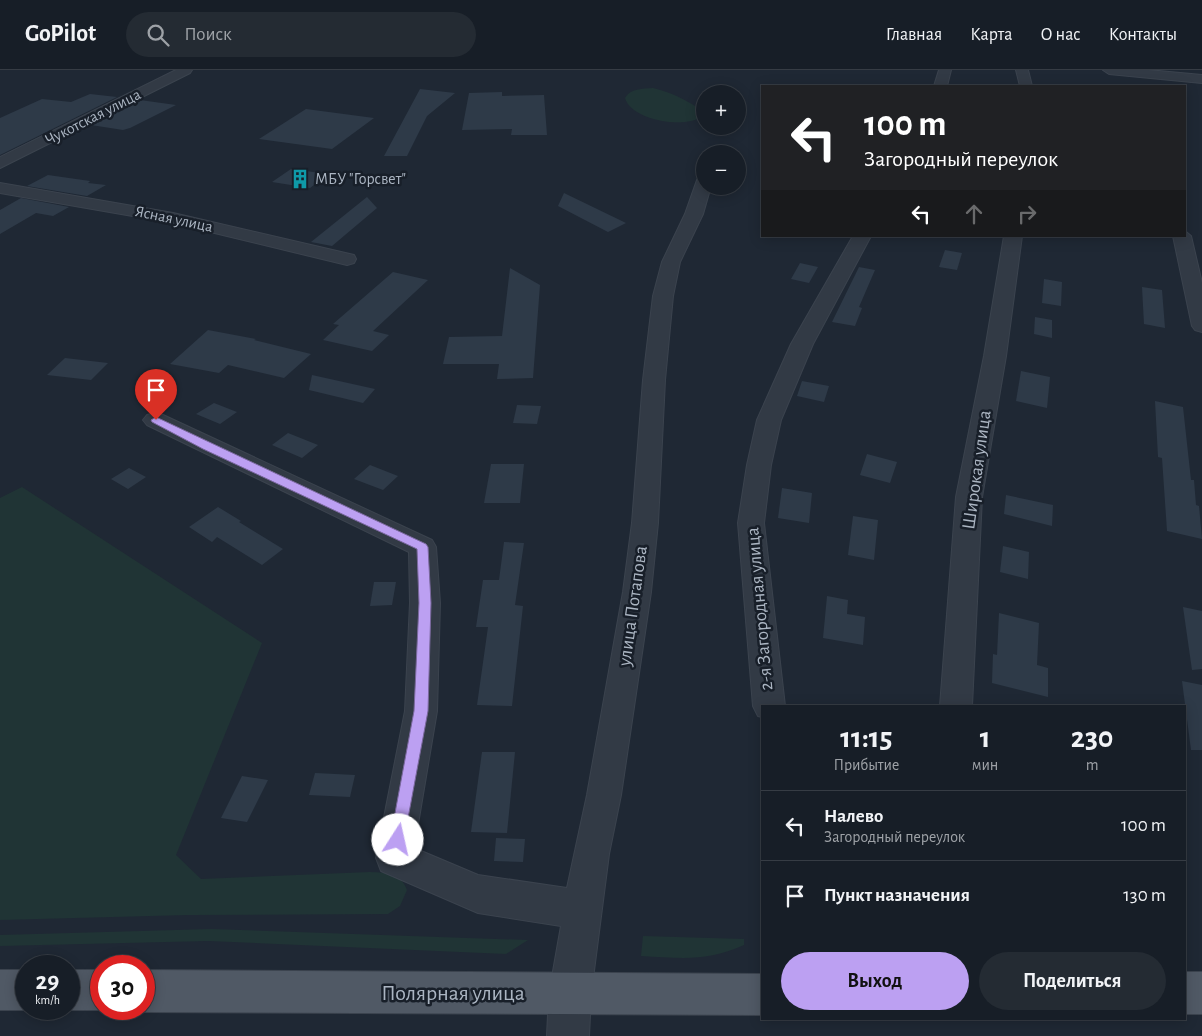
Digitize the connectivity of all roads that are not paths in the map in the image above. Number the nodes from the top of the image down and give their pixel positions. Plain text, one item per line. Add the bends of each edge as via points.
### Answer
1 (186, 70) edge
2 (945, 70) edge
3 (1022, 70) edge
4 (1109, 70) edge
5 (1147, 77) edge
6 (1202, 80) edge
7 (941, 85) edge
8 (1026, 85) edge
9 (0, 163) edge
10 (0, 188) edge
11 (700, 195) edge
12 (861, 237) edge
13 (1013, 237) edge
14 (1182, 237) edge
15 (347, 258) dead end
16 (1202, 326) edge
17 (156, 420) dead end
18 (769, 705) edge
19 (956, 705) edge
20 (584, 910) junction
21 (0, 990) edge
22 (15, 990) edge
23 (155, 991) edge
24 (1186, 993) edge
25 (1202, 993) edge
26 (570, 994) junction
27 (761, 995) edge
28 (568, 1036) edge

1 - 9 street, Чукотская улица
2 - 7 street
3 - 8 street
4 - 5 street
5 - 6 street
10 - 15 street, Ясная улица via 173,218
11 - 20 street, улица Потапова via 672,262 662,296 637,592
12 - 18 street, 2-я Загородная улица via 802,344 769,420 759,465 751,523
13 - 19 street, Широкая улица via 969,497
14 - 16 street
17 - 20 street via 422,547 425,603 421,711 394,858 478,894
20 - 26 street, улица Потапова
21 - 22 main road
23 - 26 main road, Полярная улица
24 - 25 main road
26 - 27 main road, Полярная улица
26 - 28 street, улица Потапова

